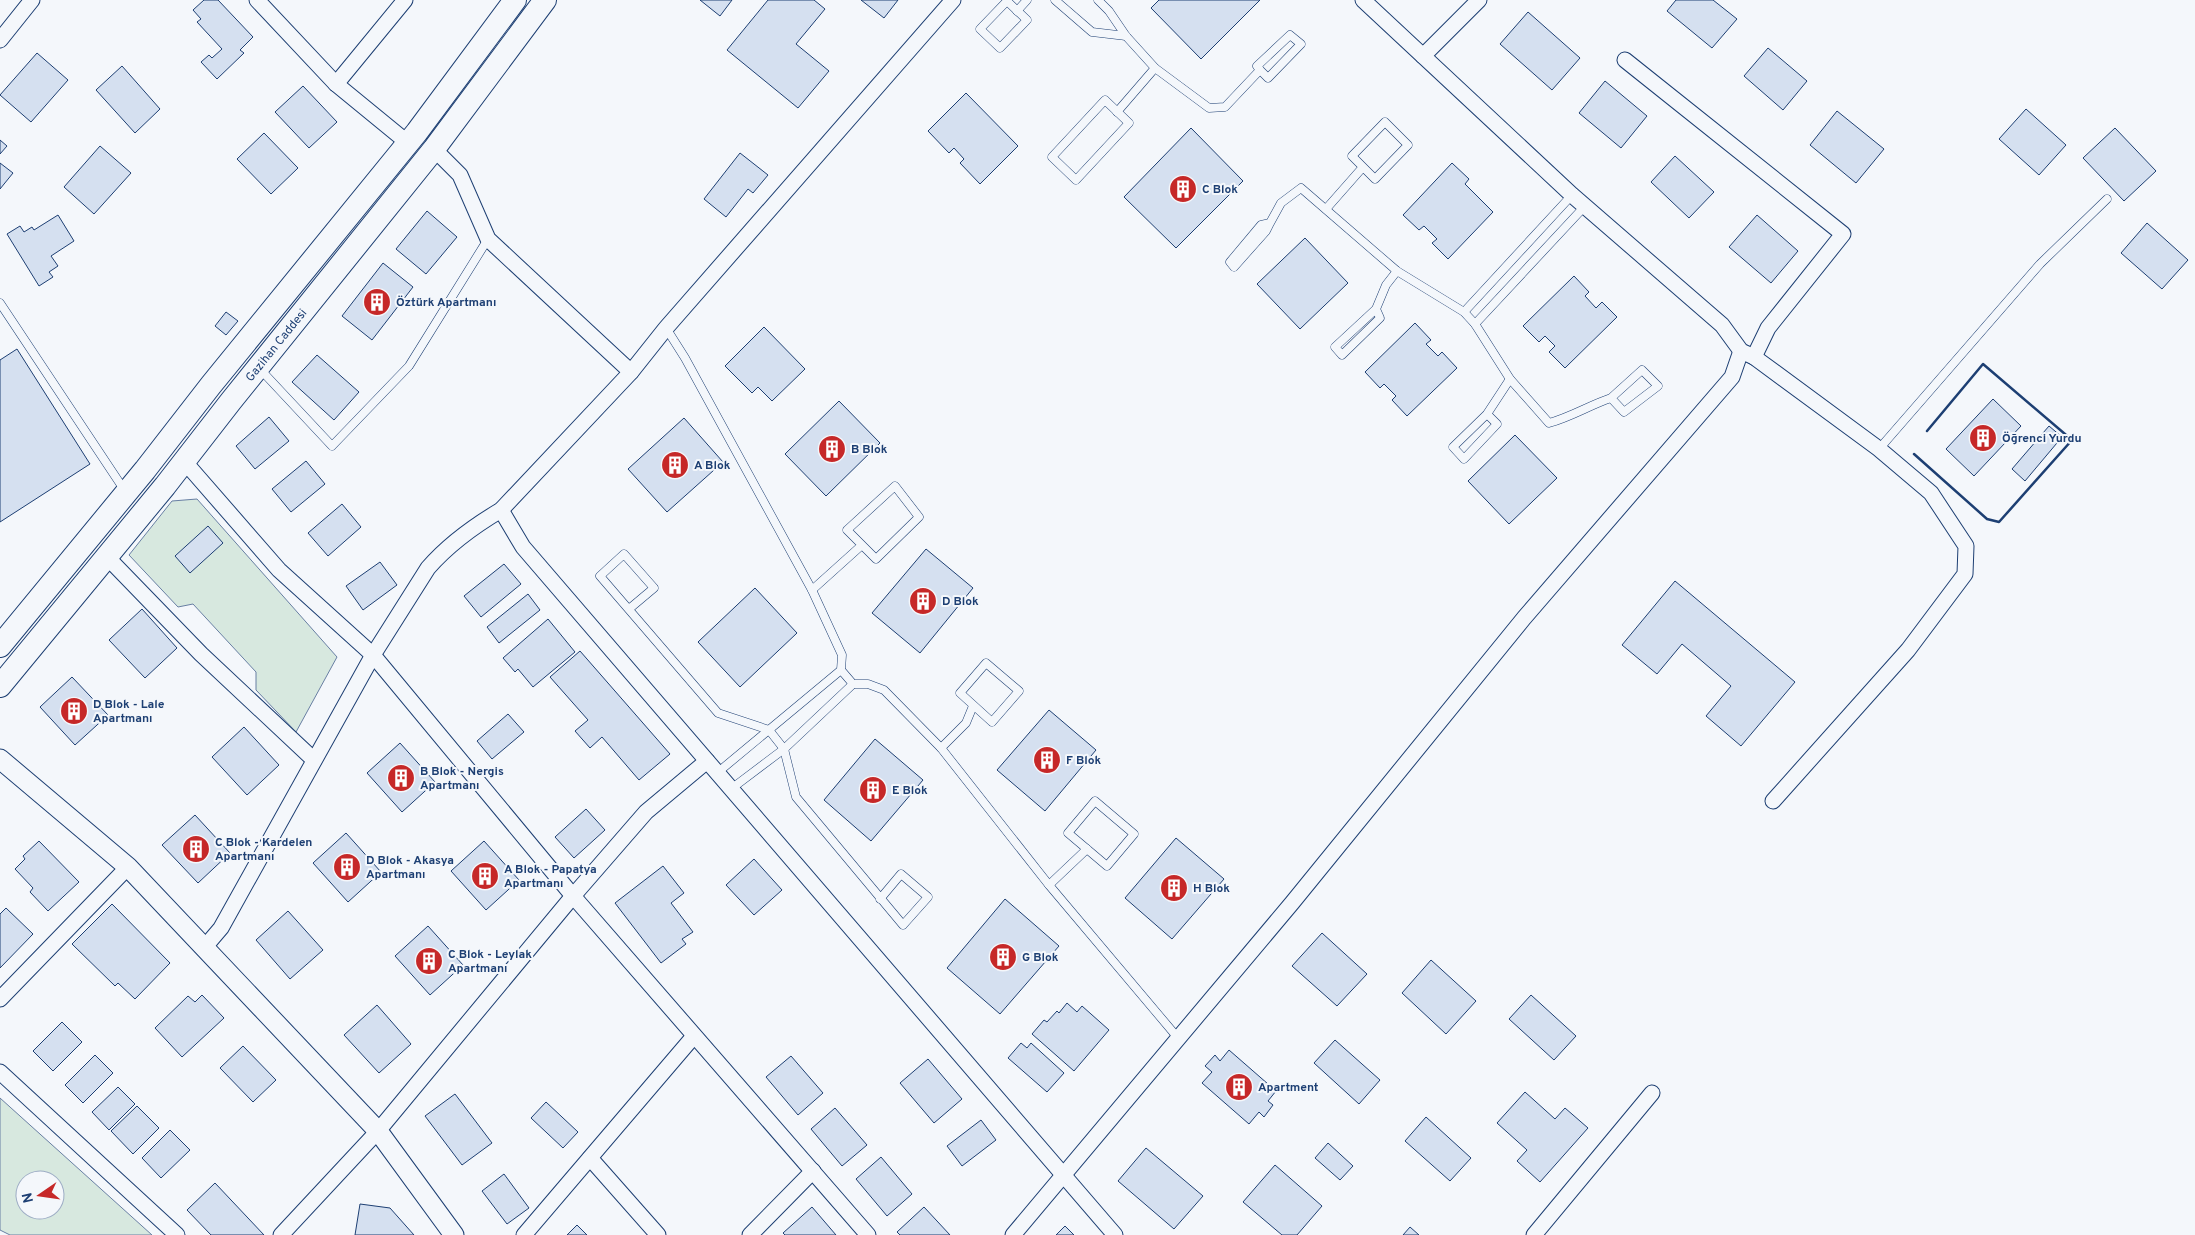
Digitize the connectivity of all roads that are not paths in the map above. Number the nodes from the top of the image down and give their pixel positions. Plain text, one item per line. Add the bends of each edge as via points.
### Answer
1 (32, 0) edge
2 (257, 0) edge
3 (405, 0) edge
4 (515, 0) edge
5 (545, 0) edge
6 (953, 0) edge
7 (1027, 0) edge
8 (1055, 0) edge
9 (1098, 0) edge
10 (1363, 0) edge
11 (1479, 0) edge
12 (1017, 11) junction
13 (1126, 36) junction
14 (0, 40) edge
15 (1423, 56) junction
16 (1625, 60) dead end
17 (1156, 68) junction
18 (1260, 70) junction
19 (336, 84) junction
20 (1117, 112) junction
21 (408, 143) junction
22 (434, 149) junction
23 (1364, 168) junction
24 (1572, 195) junction
25 (2107, 199) dead end
26 (1585, 206) junction
27 (1326, 209) junction
28 (1270, 223) junction
29 (488, 239) junction
30 (1397, 271) junction
31 (0, 303) edge
32 (1376, 309) junction
33 (1464, 312) junction
34 (1475, 324) junction
35 (666, 328) junction
36 (1748, 354) junction
37 (258, 367) junction
38 (631, 372) junction
39 (1510, 379) junction
40 (1611, 398) junction
41 (1487, 414) junction
42 (1879, 449) junction
43 (184, 461) junction
44 (126, 493) junction
45 (501, 510) junction
46 (862, 545) junction
47 (106, 556) junction
48 (812, 590) junction
49 (629, 610) junction
50 (0, 646) edge
51 (373, 655) junction
52 (841, 670) junction
53 (853, 684) junction
54 (0, 686) edge
55 (973, 706) junction
56 (769, 730) junction
57 (941, 748) junction
58 (784, 749) junction
59 (0, 759) edge
60 (314, 760) junction
61 (712, 767) junction
62 (731, 789) junction
63 (1773, 801) dead end
64 (1088, 849) junction
65 (128, 867) junction
66 (1049, 885) junction
67 (573, 896) junction
68 (880, 899) junction
69 (204, 948) junction
70 (0, 998) edge
71 (694, 1036) junction
72 (1178, 1038) junction
73 (0, 1072) edge
74 (1652, 1093) dead end
75 (378, 1131) junction
76 (590, 1158) junction
77 (813, 1171) junction
78 (1063, 1174) junction
79 (177, 1235) edge
80 (282, 1235) edge
81 (454, 1235) edge
82 (524, 1235) edge
83 (658, 1235) edge
84 (750, 1235) edge
85 (868, 1235) edge
86 (1013, 1235) edge
87 (1115, 1235) edge
88 (1534, 1235) edge

1 - 14 street
2 - 19 street
3 - 19 street
4 - 21 main road, Gazihan Caddesi
5 - 22 main road, Gazihan Caddesi
6 - 35 street
7 - 12 lane
8 - 13 lane via 1092,32
9 - 13 lane via 1110,11
10 - 15 street
11 - 15 street
12 - 12 lane via 1027,20 1000,48 980,29 1007,1
13 - 17 lane
15 - 24 street
16 - 36 street via 1843,234
17 - 18 lane via 1209,108 1225,107
17 - 20 lane
18 - 18 lane via 1258,66 1290,35 1301,44 1268,78
19 - 21 street
20 - 20 lane via 1129,123 1076,180 1052,158 1105,100
21 - 44 main road, Gazihan Caddesi
22 - 29 street via 460,175
22 - 37 main road, Gazihan Caddesi
23 - 23 lane via 1352,156 1385,122 1408,145 1375,179
23 - 27 lane
24 - 26 street
24 - 33 lane
25 - 42 lane via 2040,264
26 - 34 lane
26 - 36 street via 1722,325
27 - 28 lane via 1301,188 1281,203
27 - 30 lane
28 - 28 lane via 1266,232 1234,267 1230,262 1261,225
29 - 37 lane via 409,366 332,446
29 - 38 street
30 - 32 lane via 1386,285
30 - 33 lane
31 - 44 lane
32 - 32 lane via 1380,318 1342,355 1335,347
33 - 34 lane
34 - 39 lane
35 - 38 street
35 - 48 lane
36 - 42 street
36 - 72 street via 1732,377 1524,618
37 - 43 main road, Gazihan Caddesi
38 - 45 street
39 - 40 lane via 1550,423
39 - 41 lane
40 - 40 lane via 1642,370 1658,386 1624,412
41 - 41 lane via 1497,424 1464,459 1453,447
42 - 63 street via 1931,494 1966,546 1965,574 1908,650
43 - 47 main road, Gazihan Caddesi
43 - 51 street via 279,570
44 - 50 main road, Gazihan Caddesi
45 - 51 street via 479,523 437,558 420,579
45 - 61 street via 523,547
46 - 46 lane via 847,530 894,486 919,517 876,558
46 - 48 lane
47 - 54 main road, Gazihan Caddesi
47 - 60 street via 201,654
48 - 52 lane via 842,655
49 - 49 lane via 654,588 624,554 600,576
49 - 56 lane via 718,713
51 - 60 street
51 - 67 street
52 - 53 lane
52 - 56 lane
53 - 57 lane via 868,684 884,690
53 - 58 lane
55 - 55 lane via 960,693 986,663 1019,691 992,722
55 - 57 lane via 966,723
56 - 58 lane
56 - 61 lane
57 - 66 lane
58 - 62 lane
58 - 68 lane via 796,797
59 - 65 street
60 - 69 street via 221,928
61 - 62 street
61 - 67 street via 646,812
62 - 78 street
64 - 64 lane via 1068,833 1096,801 1134,834 1107,866
64 - 66 lane
65 - 69 street
65 - 70 street
66 - 72 lane
67 - 71 street
67 - 75 street
68 - 68 lane via 902,874 928,897 903,926
69 - 75 street
71 - 76 street
71 - 77 street
72 - 78 street
73 - 79 street
74 - 88 street
75 - 80 street
75 - 81 street
76 - 82 street
76 - 83 street
77 - 84 street
77 - 85 street
78 - 86 street
78 - 87 street

